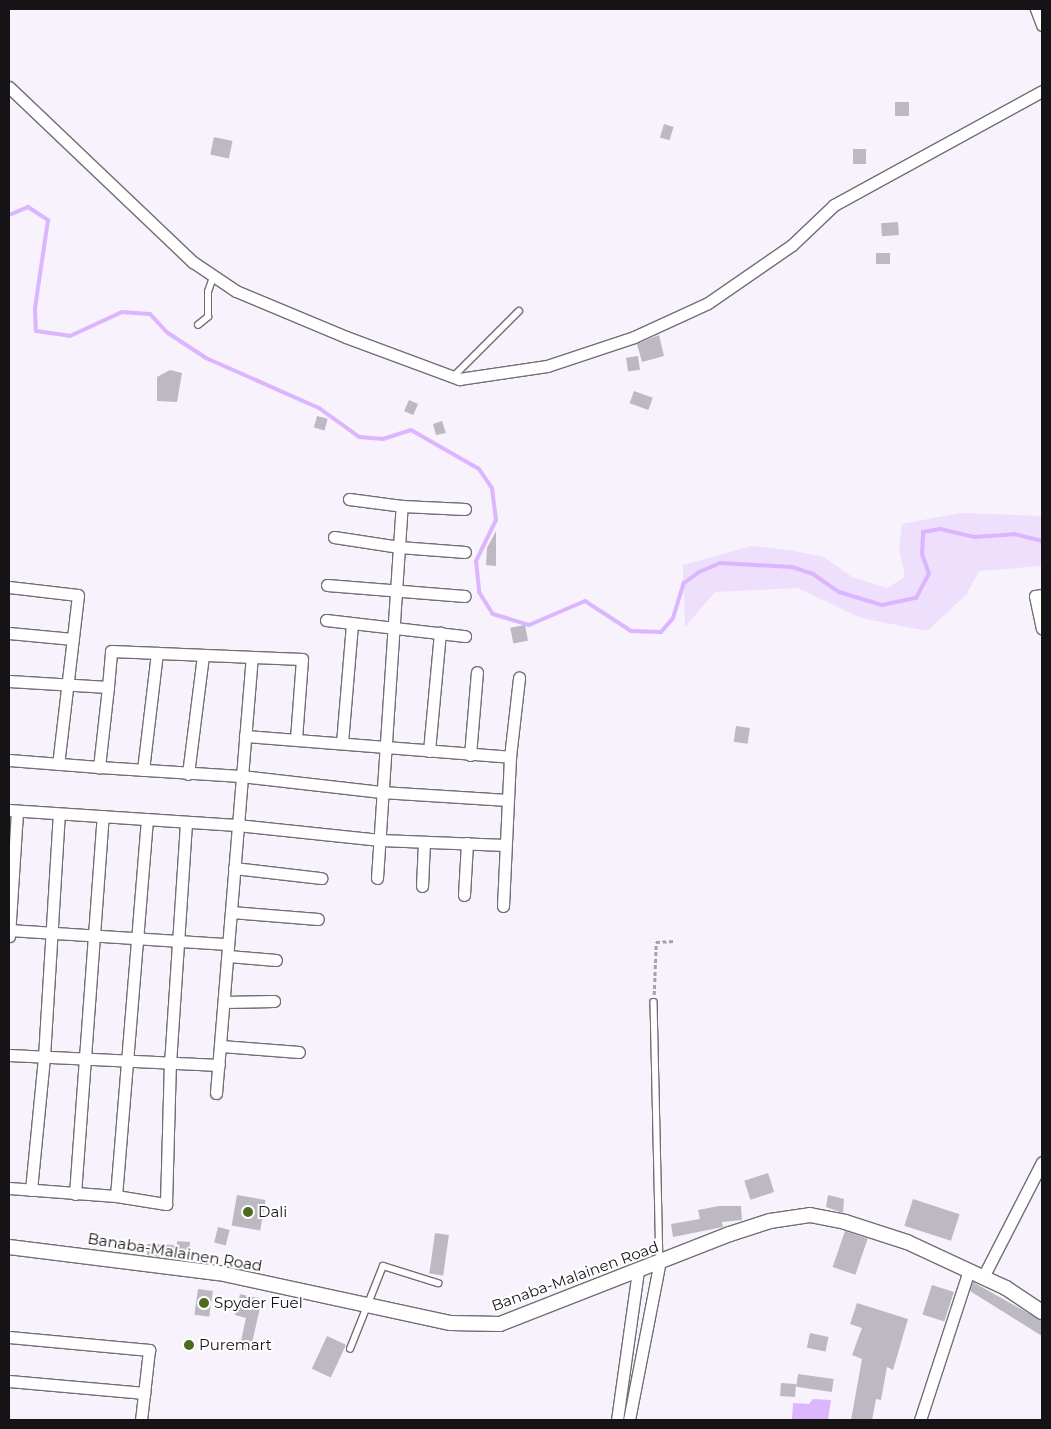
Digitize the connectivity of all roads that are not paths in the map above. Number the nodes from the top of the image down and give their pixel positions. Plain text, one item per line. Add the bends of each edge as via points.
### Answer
1 (1036, 9) edge
2 (1042, 25) edge
3 (9, 86) edge
4 (1042, 91) edge
5 (214, 276) junction
6 (519, 311) dead end
7 (198, 325) dead end
8 (453, 377) junction
9 (348, 499) dead end
10 (402, 506) junction
11 (465, 509) dead end
12 (334, 538) dead end
13 (398, 547) junction
14 (465, 552) dead end
15 (327, 585) dead end
16 (9, 587) edge
17 (395, 590) junction
18 (1042, 595) edge
19 (466, 596) dead end
20 (326, 620) dead end
21 (352, 623) junction
22 (392, 628) junction
23 (1042, 628) edge
24 (9, 633) edge
25 (440, 633) junction
26 (465, 636) dead end
27 (73, 639) junction
28 (157, 653) junction
29 (203, 655) junction
30 (252, 657) junction
31 (478, 672) dead end
32 (519, 678) dead end
33 (9, 681) edge
34 (67, 684) junction
35 (108, 687) junction
36 (245, 736) junction
37 (296, 738) junction
38 (342, 743) junction
39 (385, 745) junction
40 (429, 751) junction
41 (470, 755) junction
42 (510, 757) junction
43 (9, 760) edge
44 (58, 764) junction
45 (99, 767) junction
46 (143, 770) junction
47 (188, 774) junction
48 (241, 776) junction
49 (381, 792) junction
50 (508, 800) junction
51 (13, 810) edge
52 (59, 814) junction
53 (103, 816) junction
54 (147, 819) junction
55 (186, 823) junction
56 (237, 825) junction
57 (380, 840) junction
58 (424, 842) junction
59 (467, 843) junction
60 (505, 845) junction
61 (234, 868) junction
62 (320, 878) dead end
63 (377, 878) dead end
64 (422, 886) dead end
65 (464, 895) dead end
66 (503, 906) dead end
67 (231, 912) junction
68 (318, 919) dead end
69 (9, 932) edge
70 (51, 933) junction
71 (95, 935) junction
72 (135, 940) junction
73 (178, 940) junction
74 (228, 950) junction
75 (276, 960) dead end
76 (274, 1001) dead end
77 (224, 1002) junction
78 (654, 1002) road end
79 (221, 1046) junction
80 (299, 1052) dead end
81 (9, 1055) edge
82 (44, 1058) junction
83 (84, 1060) junction
84 (127, 1063) junction
85 (170, 1064) junction
86 (219, 1065) junction
87 (216, 1093) dead end
88 (1042, 1162) edge
89 (9, 1188) edge
90 (31, 1190) junction
91 (75, 1194) junction
92 (116, 1196) junction
93 (9, 1247) edge
94 (660, 1262) junction
95 (638, 1270) junction
96 (969, 1270) junction
97 (983, 1277) junction
98 (438, 1283) dead end
99 (368, 1304) junction
100 (1042, 1312) edge
101 (9, 1337) edge
102 (350, 1349) dead end
103 (9, 1381) edge
104 (144, 1393) junction
105 (141, 1420) edge
106 (617, 1420) edge
107 (629, 1420) edge
108 (920, 1420) edge

1 - 2 street
3 - 5 street via 193,262
4 - 8 street via 834,205 792,245 708,302 634,337 547,366 459,379
5 - 7 lane via 208,292 208,317
5 - 8 street via 236,291 328,330
6 - 8 lane
9 - 10 street
10 - 11 street
10 - 13 street
12 - 13 street
13 - 14 street
13 - 17 street
15 - 17 street
16 - 27 street via 78,595
17 - 19 street
17 - 22 street
18 - 23 street via 1035,596
20 - 21 street
21 - 22 street
21 - 38 street
22 - 25 street
22 - 39 street
24 - 27 street
25 - 26 street
25 - 40 street
27 - 34 street
28 - 29 street
28 - 35 street via 111,651
28 - 46 street
29 - 30 street
29 - 47 street
30 - 36 street
30 - 37 street via 302,659
31 - 41 street
32 - 42 street
33 - 34 street
34 - 35 street
34 - 44 street
35 - 45 street
36 - 37 street
36 - 48 street
37 - 38 street
38 - 39 street
39 - 40 street
39 - 49 street
40 - 41 street
41 - 42 street
42 - 50 street
43 - 44 street
44 - 45 street
45 - 46 street
46 - 47 street
47 - 48 street
48 - 49 street
48 - 56 street
49 - 50 street
49 - 57 street
50 - 60 street
51 - 52 street
51 - 69 street
52 - 53 street
52 - 70 street
53 - 54 street
53 - 71 street
54 - 55 street
54 - 72 street
55 - 56 street
55 - 73 street
56 - 57 street
56 - 61 street
57 - 58 street
57 - 63 street
58 - 59 street
58 - 64 street
59 - 60 street
59 - 65 street
60 - 66 street
61 - 62 street
61 - 67 street
67 - 68 street
67 - 74 street
69 - 70 street
70 - 71 street
70 - 82 street
71 - 72 street
71 - 83 street
72 - 73 street
72 - 84 street
73 - 74 street
73 - 85 street
74 - 75 street
74 - 77 street
76 - 77 street
77 - 79 street
78 - 94 lane
79 - 80 street
79 - 86 street
81 - 82 street
82 - 83 street
82 - 90 street
83 - 84 street
83 - 91 street
84 - 85 street
84 - 92 street
85 - 86 street
85 - 92 street via 166,1204
86 - 87 street
88 - 97 street
89 - 90 street
90 - 91 street
91 - 92 street
93 - 99 street, Banaba-Malainen Road via 219,1273
94 - 95 street, Banaba-Malainen Road
94 - 96 street, Banaba-Malainen Road via 770,1221 810,1215 845,1222 907,1242
94 - 107 street
95 - 99 street, Banaba-Malainen Road via 500,1324 451,1323
95 - 106 street
96 - 97 street, Banaba-Malainen Road
96 - 108 street
97 - 100 street, Banaba-Malainen Road
98 - 99 lane via 383,1266
99 - 102 lane
101 - 104 street via 149,1350
103 - 104 street
104 - 105 street

